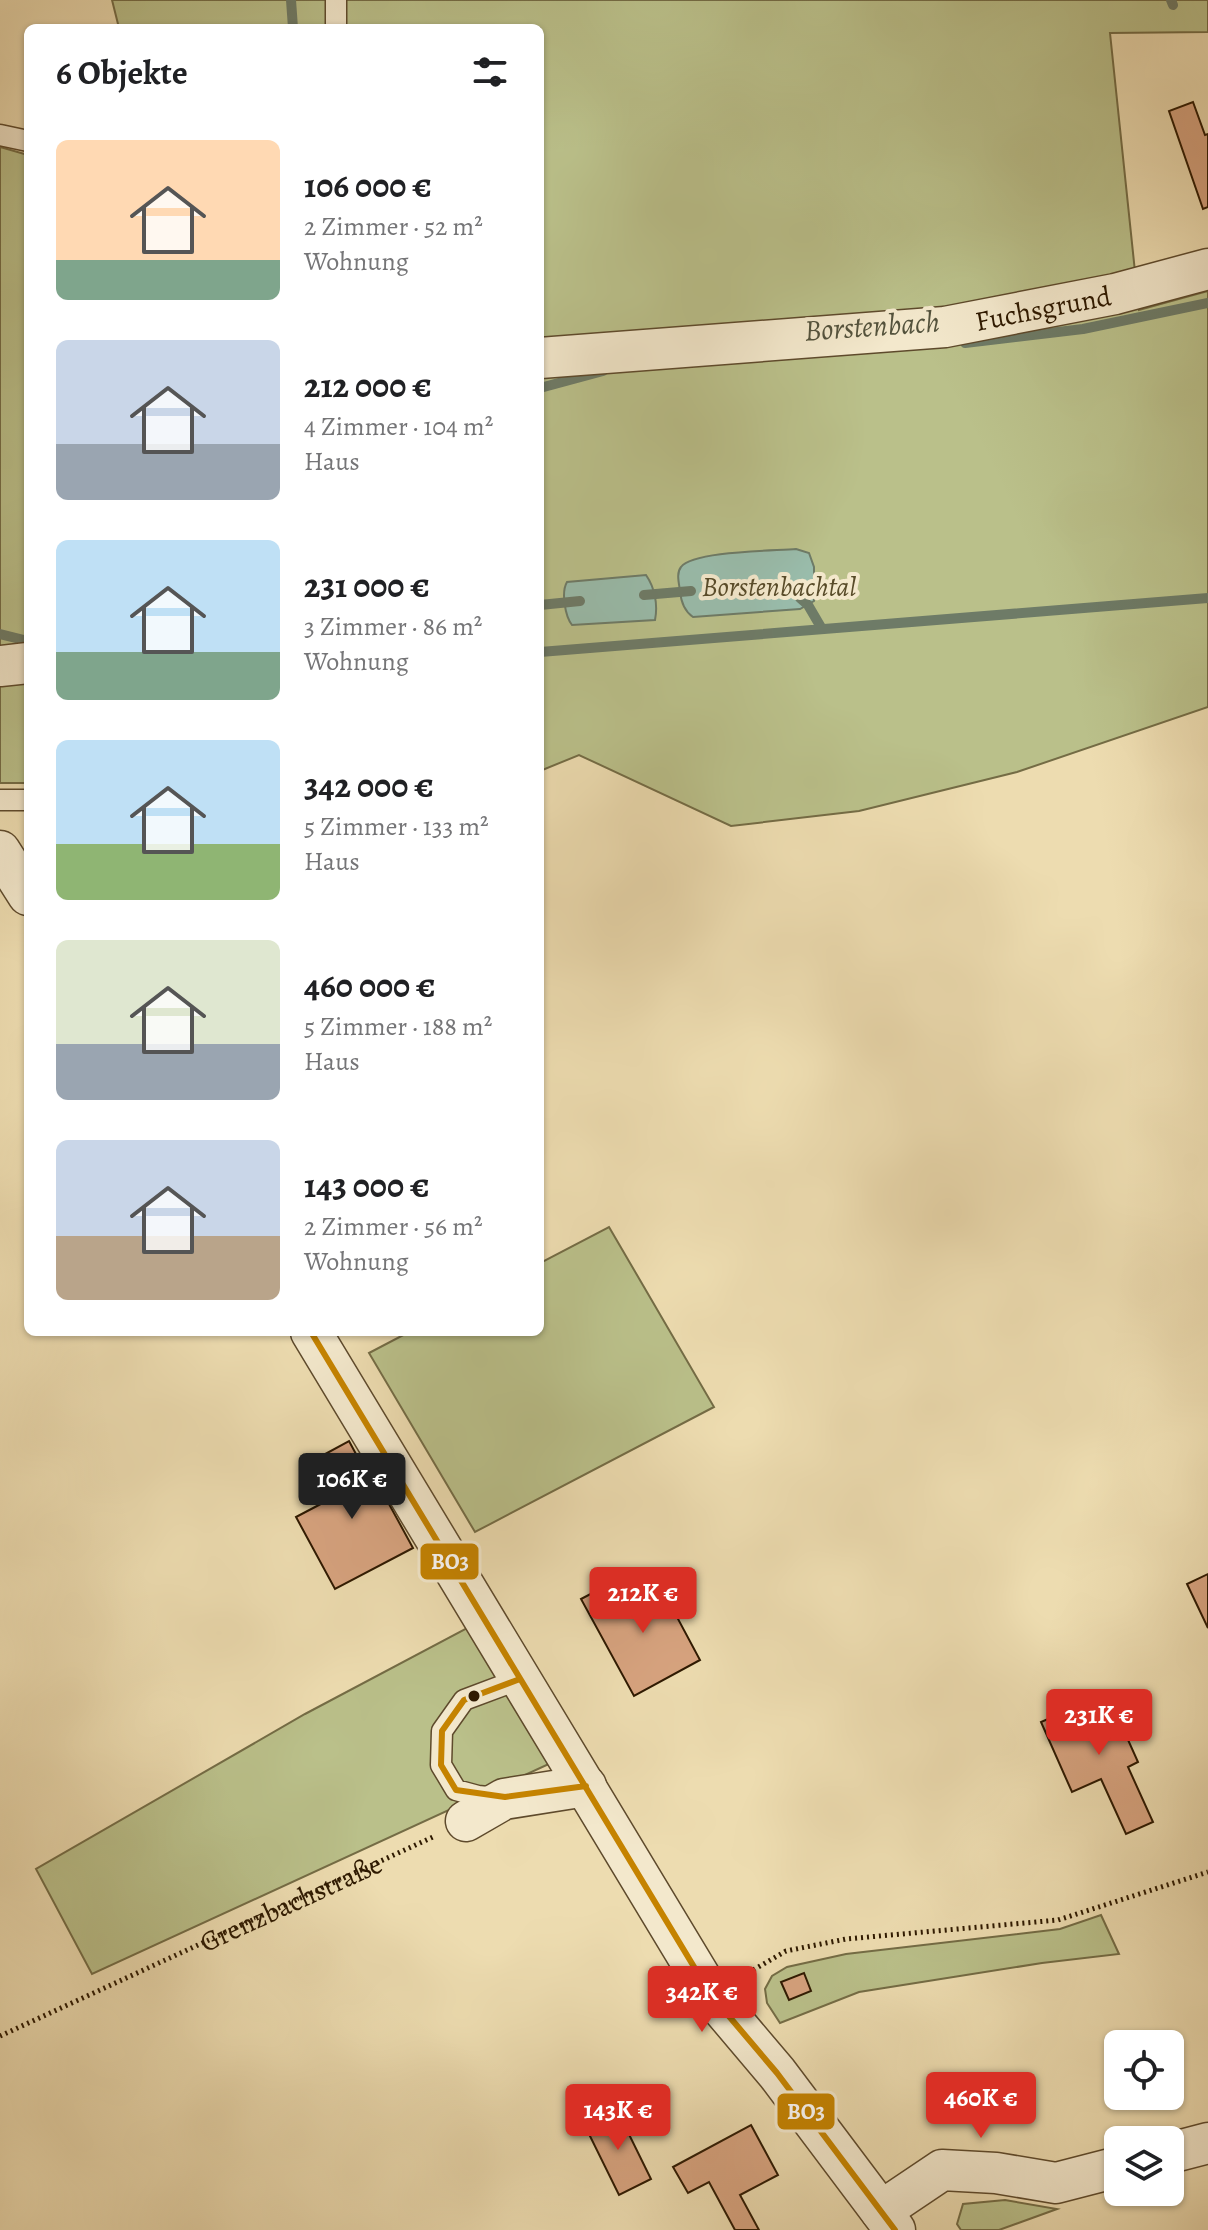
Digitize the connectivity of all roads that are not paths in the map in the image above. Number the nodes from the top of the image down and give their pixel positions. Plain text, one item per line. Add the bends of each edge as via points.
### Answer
1 (336, 0) edge
2 (336, 24) edge
3 (0, 135) edge
4 (24, 140) edge
5 (1208, 269) edge
6 (544, 358) edge
7 (24, 663) edge
8 (0, 666) edge
9 (0, 800) edge
10 (24, 800) edge
11 (0, 851) edge
12 (24, 889) edge
13 (313, 1336) edge
14 (520, 1679) junction
15 (586, 1786) junction
16 (504, 1799) junction
17 (466, 1821) road end
18 (1208, 2143) edge
19 (1184, 2149) edge
20 (1104, 2171) edge
21 (888, 2221) edge

1 - 2 lane
3 - 4 lane
5 - 6 street, Fuchsgrund via 1115,294 945,327
7 - 8 street
9 - 10 lane
11 - 12 street
13 - 14 street
14 - 15 street
14 - 16 lane via 464,1700 442,1731 441,1765 456,1790
15 - 16 street
15 - 21 street via 711,1995
16 - 17 street
18 - 19 street
20 - 21 street via 1056,2183 942,2170

